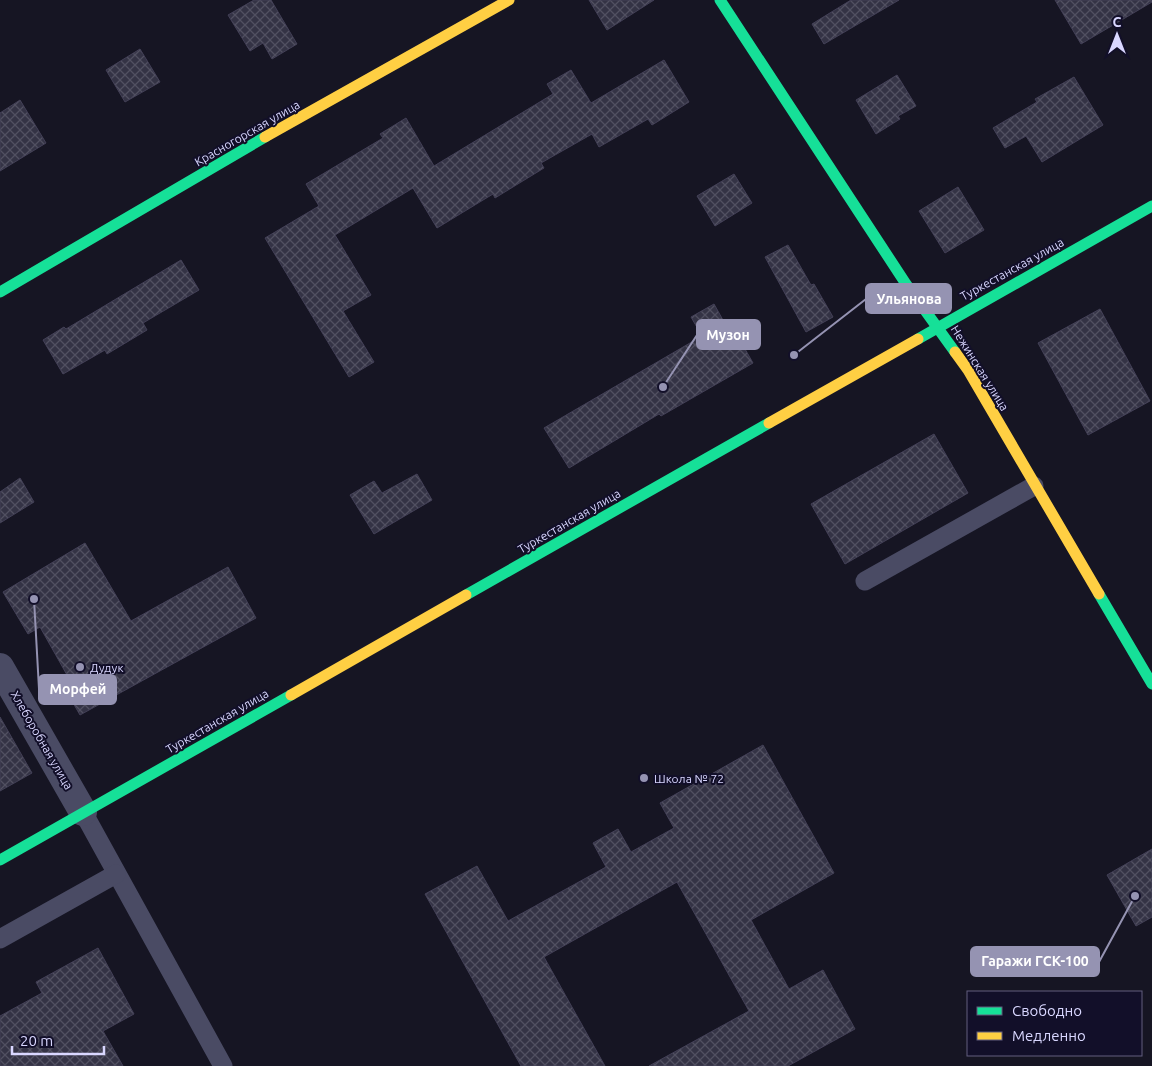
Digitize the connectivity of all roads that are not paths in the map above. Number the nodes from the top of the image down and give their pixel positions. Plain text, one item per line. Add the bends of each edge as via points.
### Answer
1 (509, 0) edge
2 (720, 0) edge
3 (1152, 206) edge
4 (0, 292) edge
5 (939, 326) junction
6 (1034, 486) junction
7 (865, 581) dead end
8 (0, 667) edge
9 (1152, 684) edge
10 (83, 812) junction
11 (0, 860) edge
12 (116, 874) junction
13 (0, 939) edge
14 (223, 1066) edge

1 - 4 street, Красногорская улица
2 - 5 street, Нежинская улица via 906,284
3 - 5 street, Туркестанская улица
5 - 6 street, Нежинская улица
5 - 10 street, Туркестанская улица
6 - 7 lane
6 - 9 street, Нежинская улица
8 - 10 street, Хлеборобная улица
10 - 11 street, Туркестанская улица
10 - 12 lane
12 - 13 lane
12 - 14 lane

